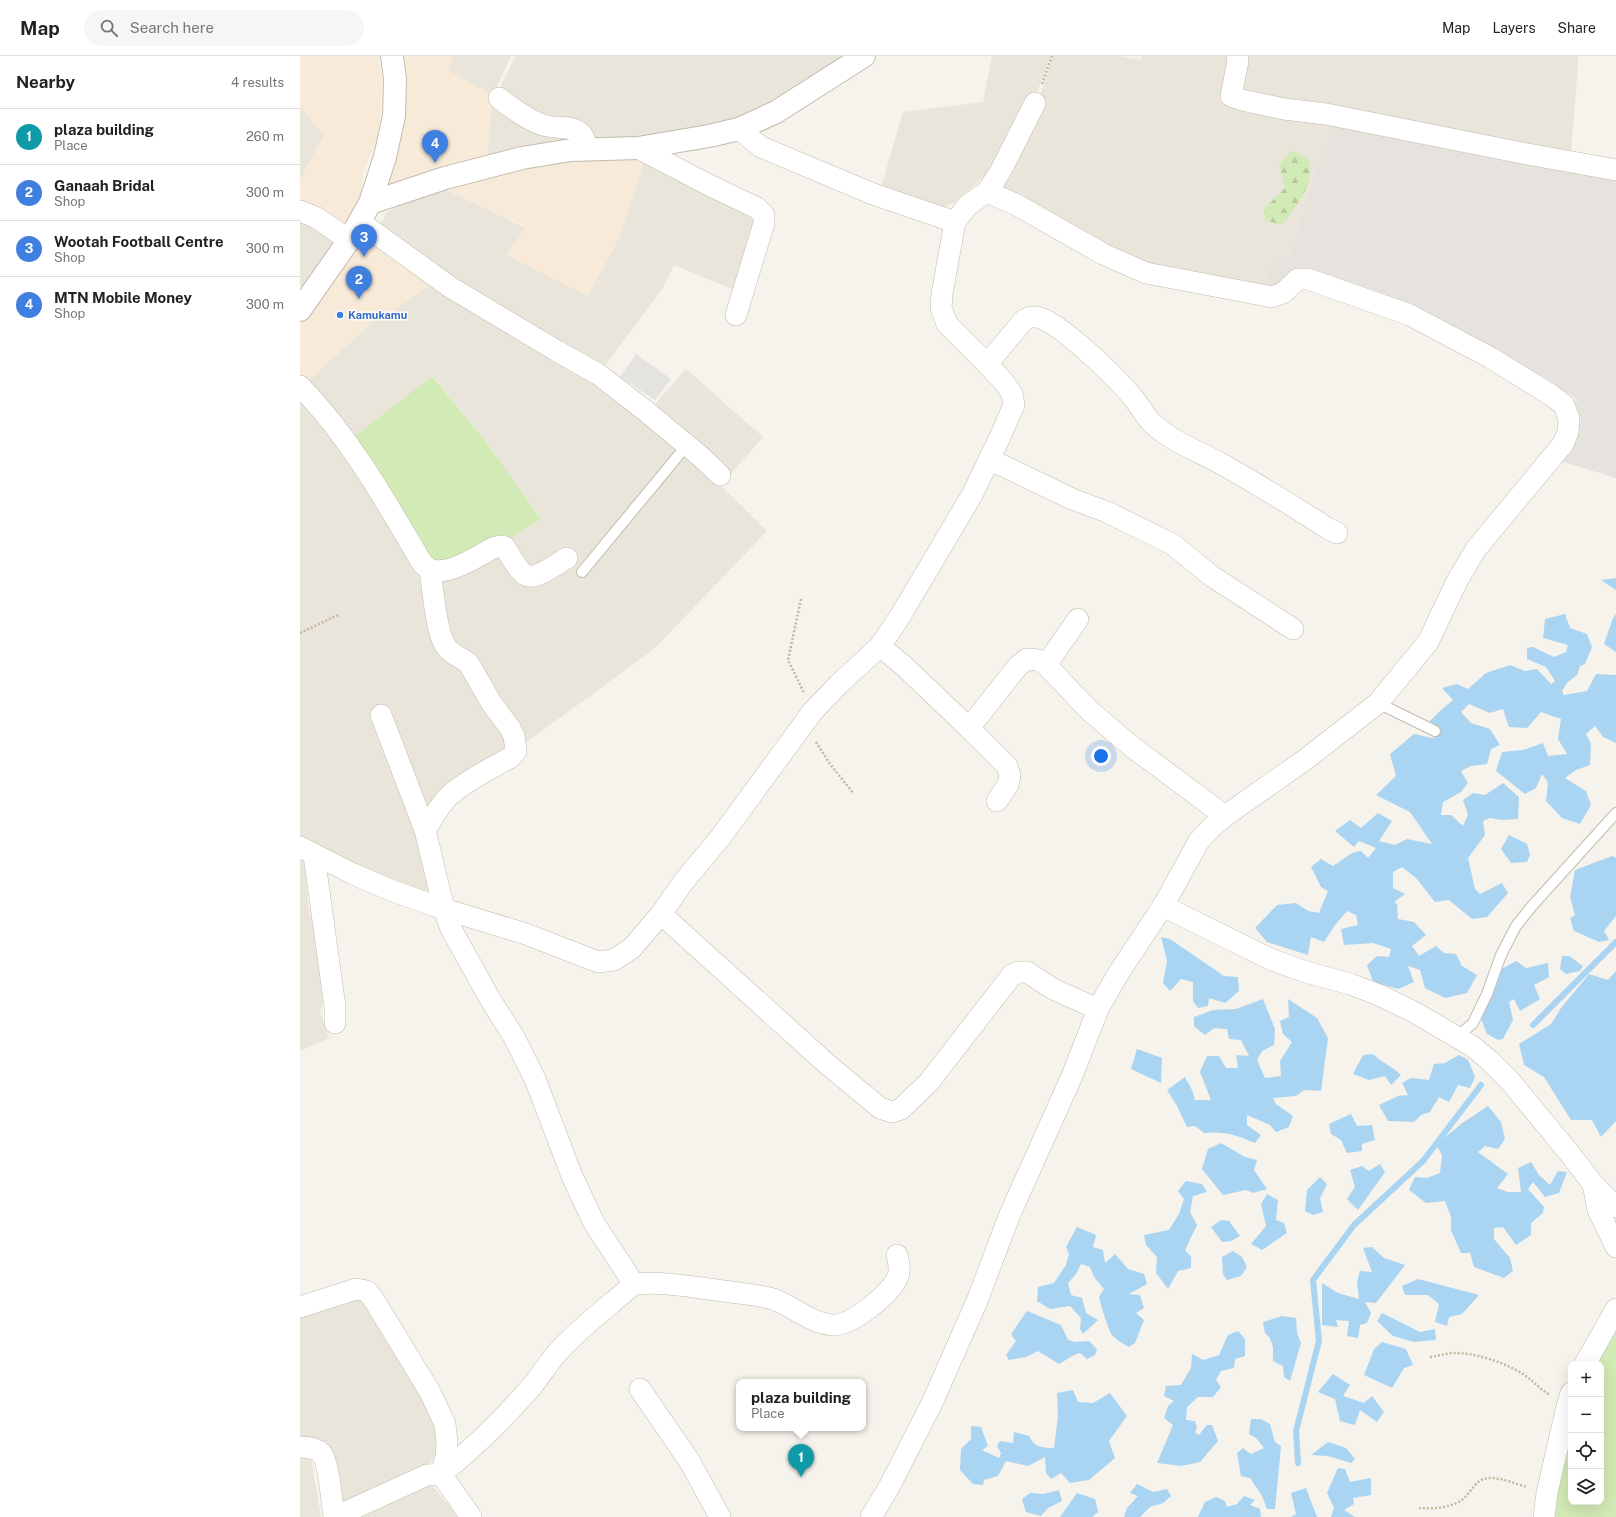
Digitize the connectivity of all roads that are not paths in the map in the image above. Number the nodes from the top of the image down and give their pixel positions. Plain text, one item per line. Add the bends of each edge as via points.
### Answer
1 (392, 56) edge
2 (864, 56) edge
3 (1237, 56) edge
4 (499, 98) dead end
5 (1035, 103) road end
6 (739, 129) junction
7 (638, 148) junction
8 (586, 149) junction
9 (1616, 170) edge
10 (987, 192) junction
11 (300, 211) edge
12 (365, 213) junction
13 (955, 222) junction
14 (349, 240) junction
15 (300, 310) edge
16 (736, 315) dead end
17 (987, 364) junction
18 (300, 386) edge
19 (687, 445) junction
20 (989, 459) junction
21 (720, 475) dead end
22 (1337, 533) dead end
23 (567, 558) dead end
24 (430, 570) junction
25 (582, 572) dead end
26 (1078, 619) dead end
27 (1293, 629) dead end
28 (880, 646) junction
29 (1046, 665) junction
30 (1378, 703) junction
31 (381, 715) dead end
32 (969, 728) junction
33 (1435, 731) dead end
34 (997, 802) dead end
35 (1616, 813) edge
36 (1225, 816) junction
37 (425, 830) junction
38 (307, 851) edge
39 (1163, 906) junction
40 (444, 909) junction
41 (661, 914) junction
42 (1098, 1010) junction
43 (335, 1023) dead end
44 (1456, 1038) junction
45 (1593, 1184) junction
46 (1616, 1206) edge
47 (1616, 1247) edge
48 (897, 1255) dead end
49 (634, 1284) junction
50 (300, 1307) edge
51 (1616, 1309) edge
52 (1587, 1361) edge
53 (640, 1389) dead end
54 (1568, 1404) edge
55 (300, 1447) edge
56 (441, 1474) junction
57 (335, 1517) edge
58 (471, 1517) edge
59 (720, 1517) edge
60 (871, 1517) edge
61 (1544, 1517) edge

1 - 12 street via 395,80 394,116 384,157
2 - 6 street via 776,112
3 - 9 street via 1230,96 1242,100
4 - 8 street via 544,125 579,132 583,136
5 - 10 street
6 - 7 street
6 - 13 street via 761,146 872,194
7 - 8 street
7 - 16 street via 757,208 764,215 760,238
8 - 12 street via 522,158 445,178
10 - 13 street via 968,205
10 - 30 street via 1015,204 1102,254 1146,273 1272,298 1283,293 1298,279 1308,279 1410,315 1491,358 1564,405 1569,419 1568,432 1563,444 1476,549 1457,581 1428,642
11 - 14 street via 317,218
12 - 14 street
12 - 19 street via 450,287 598,374
13 - 17 street via 941,308 947,324
14 - 15 street
17 - 20 street via 1012,394 1014,405
17 - 22 street via 1029,317 1037,317 1052,324 1085,349 1115,378 1150,420 1176,441 1269,490
18 - 24 street via 315,401 360,462 422,563
19 - 21 street
19 - 25 lane
20 - 27 street via 1172,544 1213,577
20 - 28 street via 972,495
23 - 24 street via 531,577 524,575 505,547 501,546 451,569
24 - 37 street via 444,644 450,652 469,664 492,704 510,728 516,751 511,757 450,795
26 - 29 street
28 - 32 street
28 - 41 street via 808,717
29 - 32 street via 1038,660 1027,659 1018,666
29 - 36 street via 1090,711 1131,746
30 - 33 lane
30 - 36 street via 1306,759
31 - 37 street
32 - 34 street via 1007,766 1010,775 1008,785
35 - 44 lane via 1516,926 1473,1023
36 - 39 street via 1199,841
37 - 40 street
38 - 40 street via 392,891
38 - 43 street via 335,1007
39 - 42 street via 1118,974
39 - 44 street via 1270,959 1379,995 1414,1012
40 - 41 street via 526,934 598,962 614,960 632,948
40 - 49 street via 451,929 514,1037 535,1079 572,1176 594,1223
41 - 42 street via 827,1064 880,1108 892,1112 901,1109 929,1082 1012,975 1027,972 1054,989
42 - 60 street via 932,1403
44 - 45 street via 1472,1046 1510,1081
45 - 46 street
45 - 47 street via 1598,1210
48 - 49 street via 900,1267 898,1278 886,1293 861,1314 833,1325 819,1322 775,1300 757,1295 676,1284
49 - 56 street via 557,1353 508,1412 481,1440
50 - 56 street via 356,1289 367,1291 430,1392 445,1424 448,1442
51 - 52 street
53 - 59 street via 690,1462
54 - 61 street via 1547,1493
55 - 57 street via 322,1453 326,1462
56 - 57 street via 427,1475
56 - 58 street

